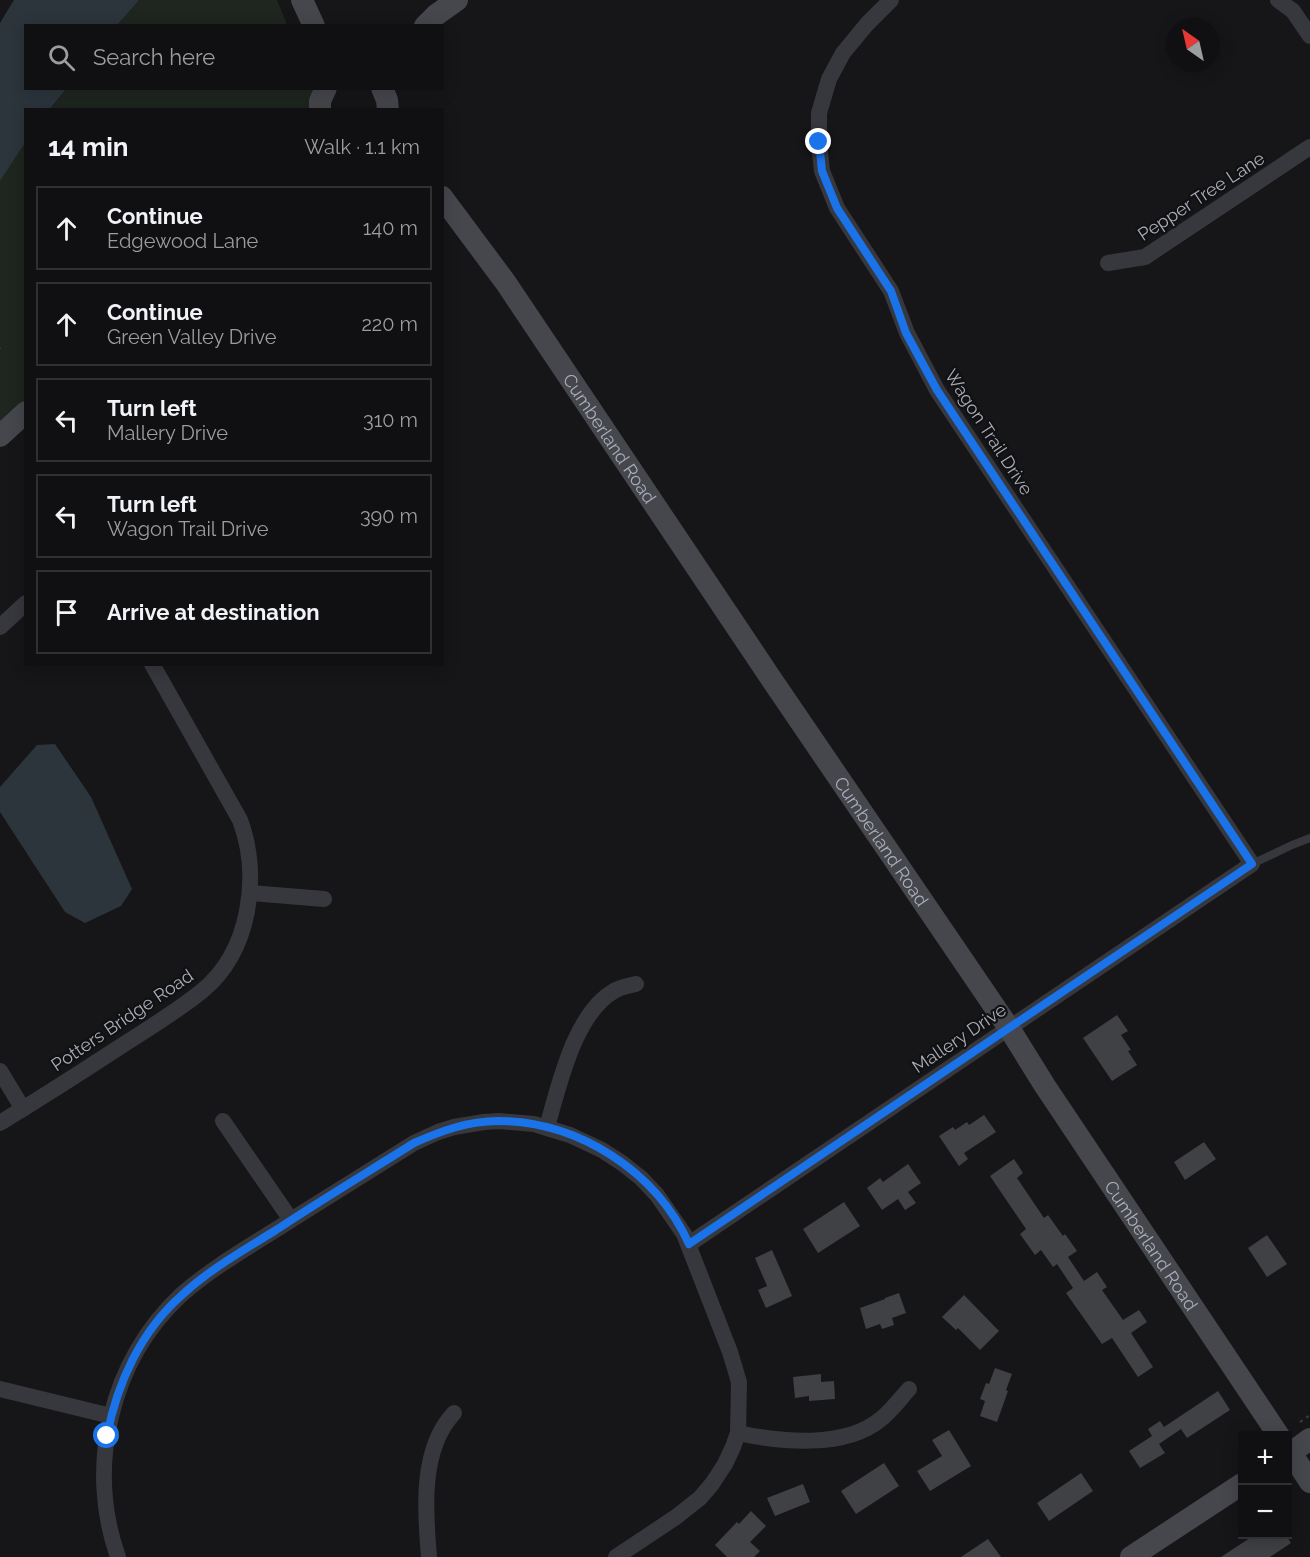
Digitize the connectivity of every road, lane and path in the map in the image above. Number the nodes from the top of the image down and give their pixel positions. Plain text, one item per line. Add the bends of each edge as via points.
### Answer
1 (296, 0) edge
2 (302, 0) edge
3 (457, 0) edge
4 (469, 0) edge
5 (891, 0) edge
6 (1278, 0) edge
7 (302, 24) edge
8 (313, 24) edge
9 (427, 24) edge
10 (442, 24) edge
11 (1310, 36) edge
12 (1310, 147) edge
13 (444, 200) edge
14 (444, 209) edge
15 (482, 250) junction
16 (1108, 263) dead end
17 (24, 414) edge
18 (0, 436) edge
19 (24, 605) edge
20 (0, 627) edge
21 (153, 666) edge
22 (1310, 838) edge
23 (1252, 864) junction
24 (250, 893) junction
25 (324, 899) dead end
26 (636, 984) dead end
27 (1009, 1028) junction
28 (0, 1071) edge
29 (23, 1109) junction
30 (223, 1120) dead end
31 (0, 1123) edge
32 (547, 1127) junction
33 (291, 1220) junction
34 (689, 1244) junction
35 (0, 1389) edge
36 (909, 1389) dead end
37 (454, 1413) dead end
38 (111, 1416) junction
39 (1275, 1431) edge
40 (738, 1433) junction
41 (1310, 1439) edge
42 (1292, 1446) edge
43 (1292, 1456) edge
44 (1310, 1482) edge
45 (1240, 1485) edge
46 (118, 1557) edge
47 (429, 1557) edge
48 (616, 1557) edge
49 (1131, 1557) edge

1 - 7 street
2 - 8 street
3 - 9 street
4 - 10 street
5 - 23 street, Wagon Trail Drive via 843,53 828,79 819,113 822,171 837,208 891,291 906,333 942,398
6 - 11 street via 1293,11
12 - 16 street, Pepper Tree Lane via 1145,257
13 - 15 street, Cumberland Road
14 - 15 street, Cumberland Road
15 - 27 street, Cumberland Road
17 - 18 street
19 - 20 street
21 - 24 street, Potters Bridge Road via 240,820 249,851
22 - 23 lane
23 - 27 street, Mallery Drive
24 - 25 street
24 - 29 street, Potters Bridge Road via 232,952 202,991
26 - 32 street via 604,998 584,1023 564,1069
27 - 34 street, Mallery Drive
27 - 39 street, Cumberland Road
28 - 29 street
29 - 31 street, Potters Bridge Road
30 - 33 street
32 - 33 street via 499,1121 438,1132
32 - 34 street via 603,1150 641,1178 657,1194
33 - 38 street via 196,1284 165,1311 133,1358
34 - 40 street via 736,1370
35 - 38 street
36 - 40 street via 881,1419 847,1436 778,1440
37 - 47 street via 433,1446 427,1501
38 - 46 street via 104,1492
40 - 48 street via 725,1464 700,1498
41 - 42 street
43 - 44 street, Cumberland Road
45 - 49 street

